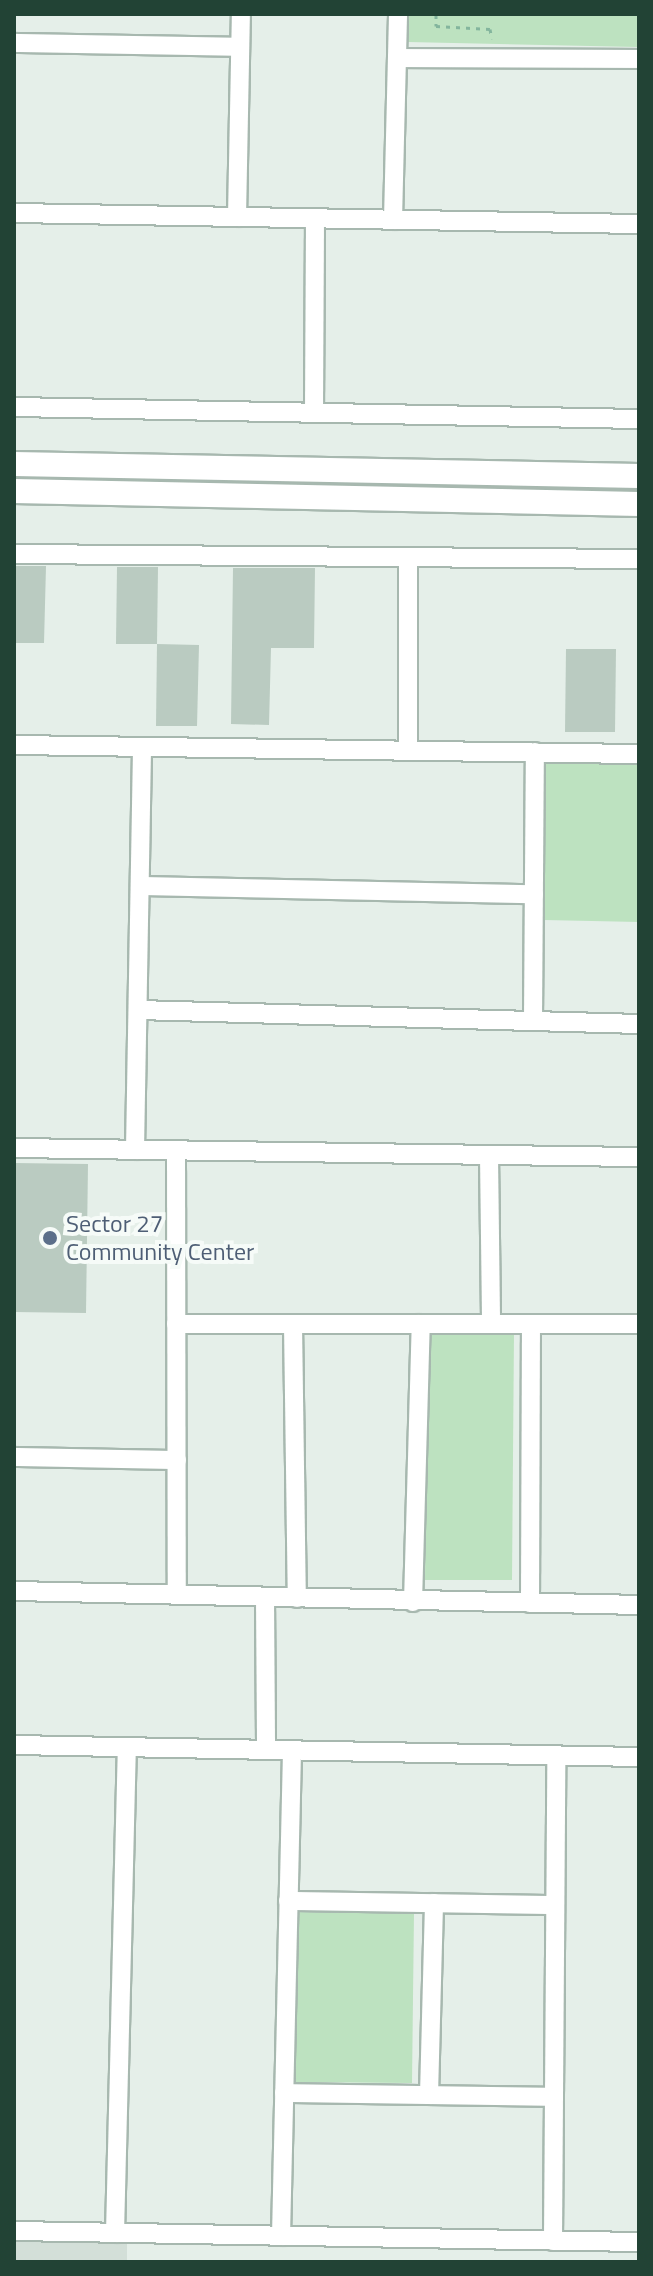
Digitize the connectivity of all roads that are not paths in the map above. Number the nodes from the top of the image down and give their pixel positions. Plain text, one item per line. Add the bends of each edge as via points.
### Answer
1 (241, 14) edge
2 (398, 14) edge
3 (14, 43) edge
4 (240, 47) junction
5 (397, 58) junction
6 (639, 59) edge
7 (14, 213) edge
8 (237, 217) junction
9 (315, 218) junction
10 (393, 220) junction
11 (639, 224) edge
12 (14, 407) edge
13 (314, 412) junction
14 (639, 419) edge
15 (14, 464) edge
16 (639, 476) edge
17 (14, 491) edge
18 (639, 504) edge
19 (14, 554) edge
20 (408, 557) junction
21 (639, 559) edge
22 (14, 745) edge
23 (142, 747) junction
24 (408, 750) junction
25 (535, 752) junction
26 (639, 754) edge
27 (140, 886) junction
28 (534, 894) junction
29 (138, 1010) junction
30 (533, 1021) junction
31 (639, 1024) edge
32 (14, 1148) edge
33 (135, 1150) junction
34 (176, 1150) junction
35 (489, 1155) junction
36 (639, 1157) edge
37 (176, 1324) junction
38 (293, 1324) junction
39 (421, 1324) junction
40 (491, 1324) junction
41 (531, 1324) junction
42 (639, 1324) edge
43 (14, 1457) edge
44 (177, 1460) junction
45 (14, 1591) edge
46 (177, 1595) junction
47 (265, 1597) junction
48 (297, 1598) junction
49 (413, 1602) junction
50 (530, 1603) junction
51 (639, 1605) edge
52 (14, 1745) edge
53 (127, 1747) junction
54 (266, 1750) junction
55 (292, 1750) junction
56 (556, 1755) junction
57 (639, 1757) edge
58 (288, 1901) junction
59 (434, 1903) junction
60 (555, 1905) junction
61 (284, 2093) junction
62 (429, 2095) junction
63 (554, 2097) junction
64 (14, 2231) edge
65 (115, 2233) junction
66 (281, 2236) junction
67 (553, 2241) junction
68 (639, 2242) edge

1 - 4 street
2 - 5 street
3 - 4 street
4 - 8 street
5 - 6 street
5 - 10 street
7 - 8 street
8 - 9 street
9 - 10 street
9 - 13 street
10 - 11 street
12 - 13 street
13 - 14 street
15 - 16 street
17 - 18 street
19 - 20 street
20 - 21 street
20 - 24 street
22 - 23 street
23 - 24 street
23 - 27 street
24 - 25 street
25 - 26 street
25 - 28 street
27 - 28 street
27 - 29 street
28 - 30 street
29 - 30 street
29 - 33 street
30 - 31 street
32 - 33 street
33 - 34 street
34 - 35 street
34 - 37 street
35 - 36 street
35 - 40 street
37 - 38 street
37 - 44 street
38 - 39 street
38 - 48 street
39 - 40 street
39 - 49 street
40 - 41 street
41 - 42 street
41 - 50 street
43 - 44 street
44 - 46 street
45 - 46 street
46 - 47 street
47 - 48 street
47 - 54 street
48 - 49 street
49 - 50 street
50 - 51 street
52 - 53 street
53 - 54 street
53 - 65 street
54 - 55 street
55 - 56 street
55 - 58 street
56 - 57 street
56 - 60 street
58 - 59 street
58 - 61 street
59 - 60 street
59 - 62 street
60 - 63 street
61 - 62 street
61 - 66 street
62 - 63 street
63 - 67 street
64 - 65 street
65 - 66 street
66 - 67 street
67 - 68 street

